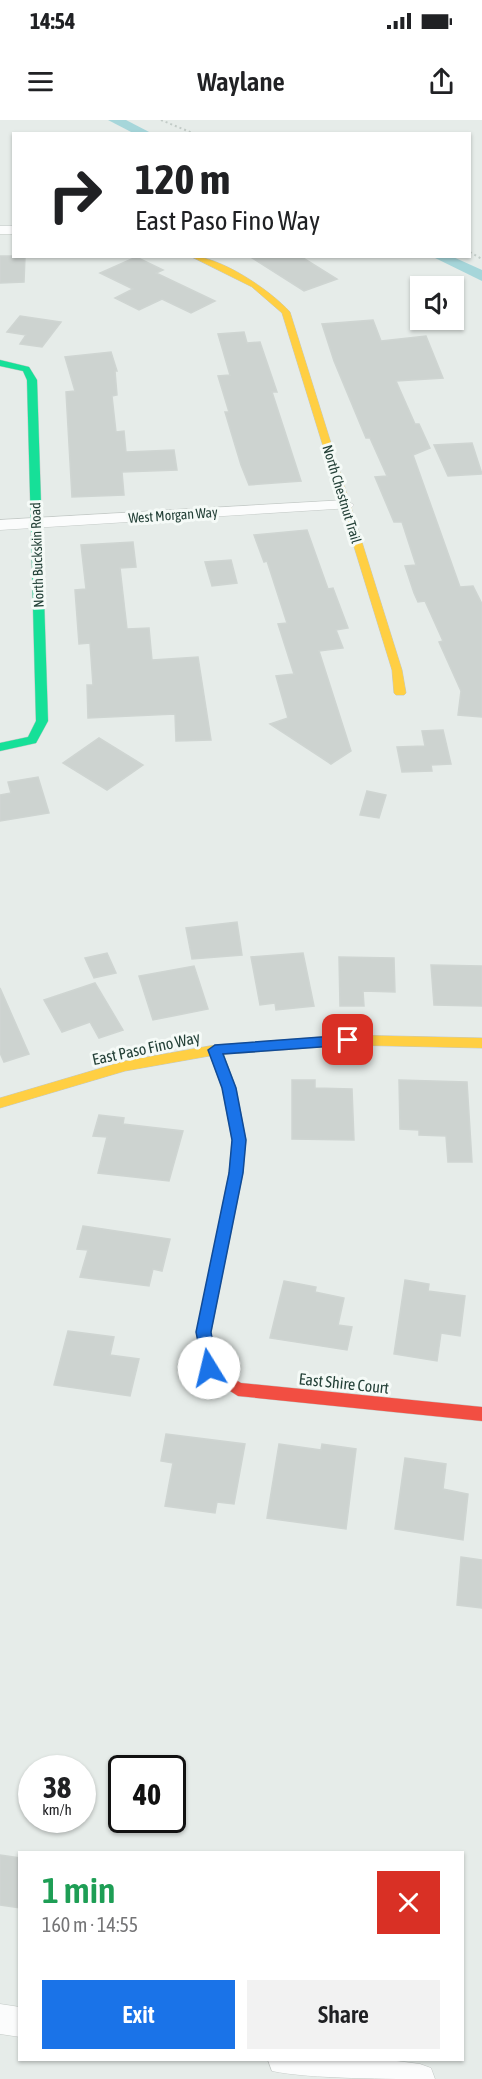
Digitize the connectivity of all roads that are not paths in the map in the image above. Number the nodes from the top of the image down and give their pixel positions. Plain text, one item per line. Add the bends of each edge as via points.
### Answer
1 (198, 258) edge
2 (0, 363) edge
3 (346, 505) junction
4 (36, 524) junction
5 (0, 525) edge
6 (400, 693) dead end
7 (0, 747) edge
8 (482, 1043) edge
9 (215, 1050) junction
10 (0, 1103) edge
11 (482, 1414) edge
12 (0, 2019) edge
13 (18, 2022) edge
14 (290, 2061) edge
15 (420, 2079) edge

1 - 3 street, North Chestnut Trail via 247,280 274,298 286,312
2 - 4 street, North Buckskin Road via 26,369 32,380
3 - 4 street, West Morgan Way
3 - 6 street, North Chestnut Trail via 398,670
4 - 5 street, West Morgan Way
4 - 7 street, North Buckskin Road via 42,721 32,740
8 - 9 street, East Paso Fino Way via 348,1040
9 - 10 street, East Paso Fino Way via 125,1066
9 - 11 street, East Shire Court via 229,1088 239,1140 204,1332 209,1368 238,1389
12 - 13 street
14 - 15 street

